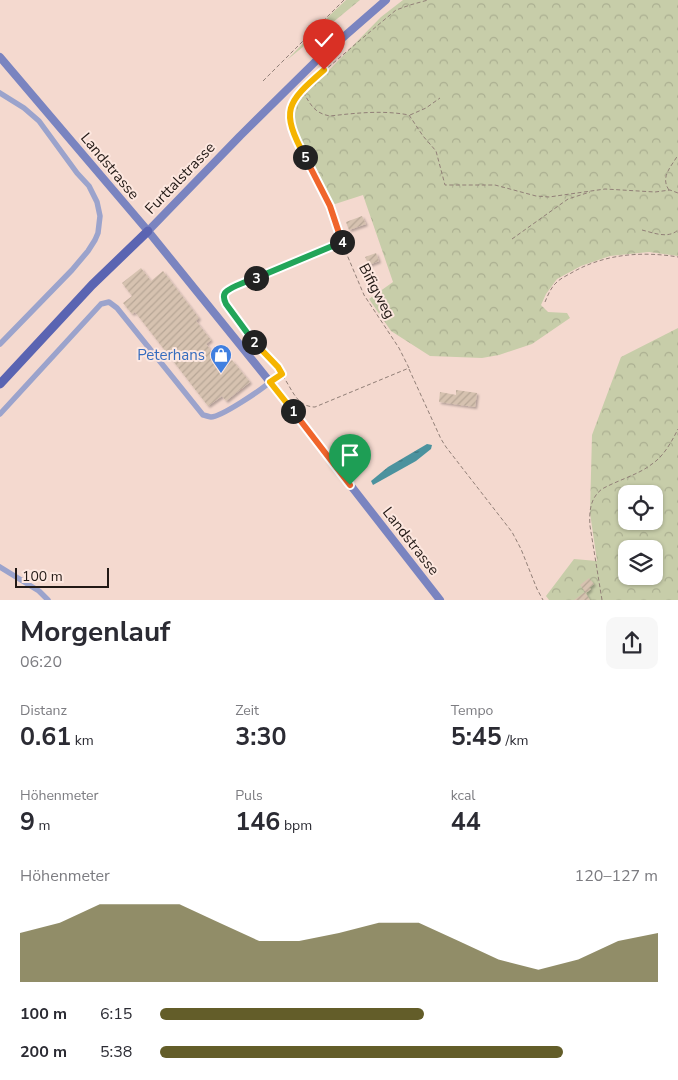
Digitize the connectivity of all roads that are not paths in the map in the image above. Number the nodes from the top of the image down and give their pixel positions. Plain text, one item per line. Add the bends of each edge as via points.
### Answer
1 (386, 0) edge
2 (0, 57) edge
3 (0, 93) edge
4 (148, 231) junction
5 (0, 344) edge
6 (270, 382) junction
7 (0, 384) edge
8 (0, 414) edge
9 (0, 567) edge
10 (48, 600) edge
11 (440, 600) edge

1 - 4 main road, Furttalstrasse via 302,75
2 - 4 main road, Landstrasse
3 - 5 street via 39,122 89,186 100,216 98,233 88,251
4 - 6 main road, Landstrasse
4 - 7 highway, Furttalstrasse via 92,285
6 - 8 street via 218,416 203,415 118,308 109,302 101,304
6 - 11 main road, Landstrasse
9 - 10 street

